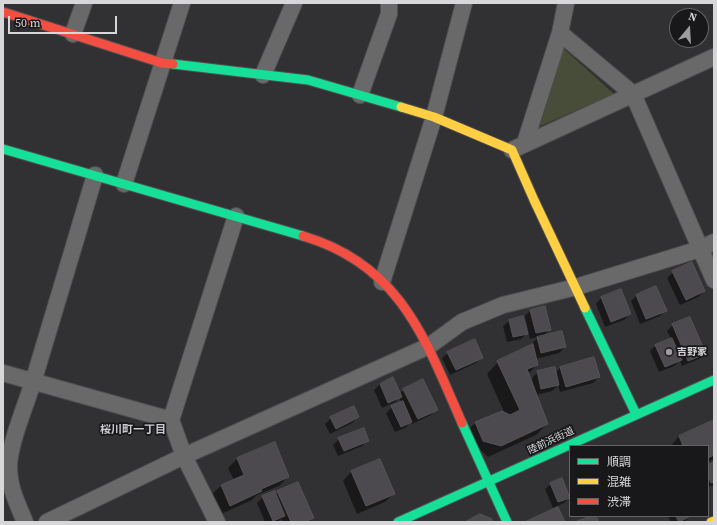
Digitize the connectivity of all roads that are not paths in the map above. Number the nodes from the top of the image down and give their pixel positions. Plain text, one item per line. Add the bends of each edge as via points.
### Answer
1 (84, 3) edge
2 (182, 3) edge
3 (294, 3) edge
4 (389, 3) edge
5 (464, 3) edge
6 (566, 3) edge
7 (3, 12) edge
8 (560, 33) junction
9 (73, 34) junction
10 (714, 57) edge
11 (162, 63) junction
12 (263, 75) junction
13 (633, 94) junction
14 (360, 95) junction
15 (434, 118) junction
16 (518, 146) junction
17 (3, 149) edge
18 (95, 176) junction
19 (124, 184) junction
20 (236, 216) junction
21 (707, 245) edge
22 (714, 280) edge
23 (382, 282) junction
24 (576, 287) junction
25 (429, 346) junction
26 (3, 373) edge
27 (714, 380) edge
28 (33, 382) junction
29 (636, 414) junction
30 (171, 420) junction
31 (184, 456) junction
32 (488, 482) junction
33 (25, 522) edge
34 (46, 522) edge
35 (217, 522) edge
36 (398, 522) edge
37 (507, 522) edge

1 - 9 street
2 - 11 street
3 - 12 street
4 - 14 street via 389,14
5 - 15 street
6 - 8 street
7 - 9 main road
8 - 13 street
8 - 16 street
9 - 11 main road
10 - 13 street
11 - 12 main road
11 - 19 street
12 - 14 main road via 308,80
13 - 16 street
13 - 21 street
14 - 15 main road
15 - 16 main road
15 - 23 street
16 - 24 main road via 534,200
17 - 18 main road
18 - 19 main road
18 - 28 street
19 - 20 main road
20 - 23 main road via 336,249
20 - 30 street
21 - 22 street
21 - 24 street
23 - 25 main road via 405,307
24 - 25 street via 503,305 462,322
24 - 29 main road
25 - 31 street
25 - 32 main road
26 - 28 street
27 - 29 main road, 陸前浜街道
28 - 30 street
28 - 33 street via 9,464 11,487
29 - 32 main road, 陸前浜街道
30 - 31 street
31 - 34 street
31 - 35 street
32 - 36 main road, 陸前浜街道
32 - 37 main road

